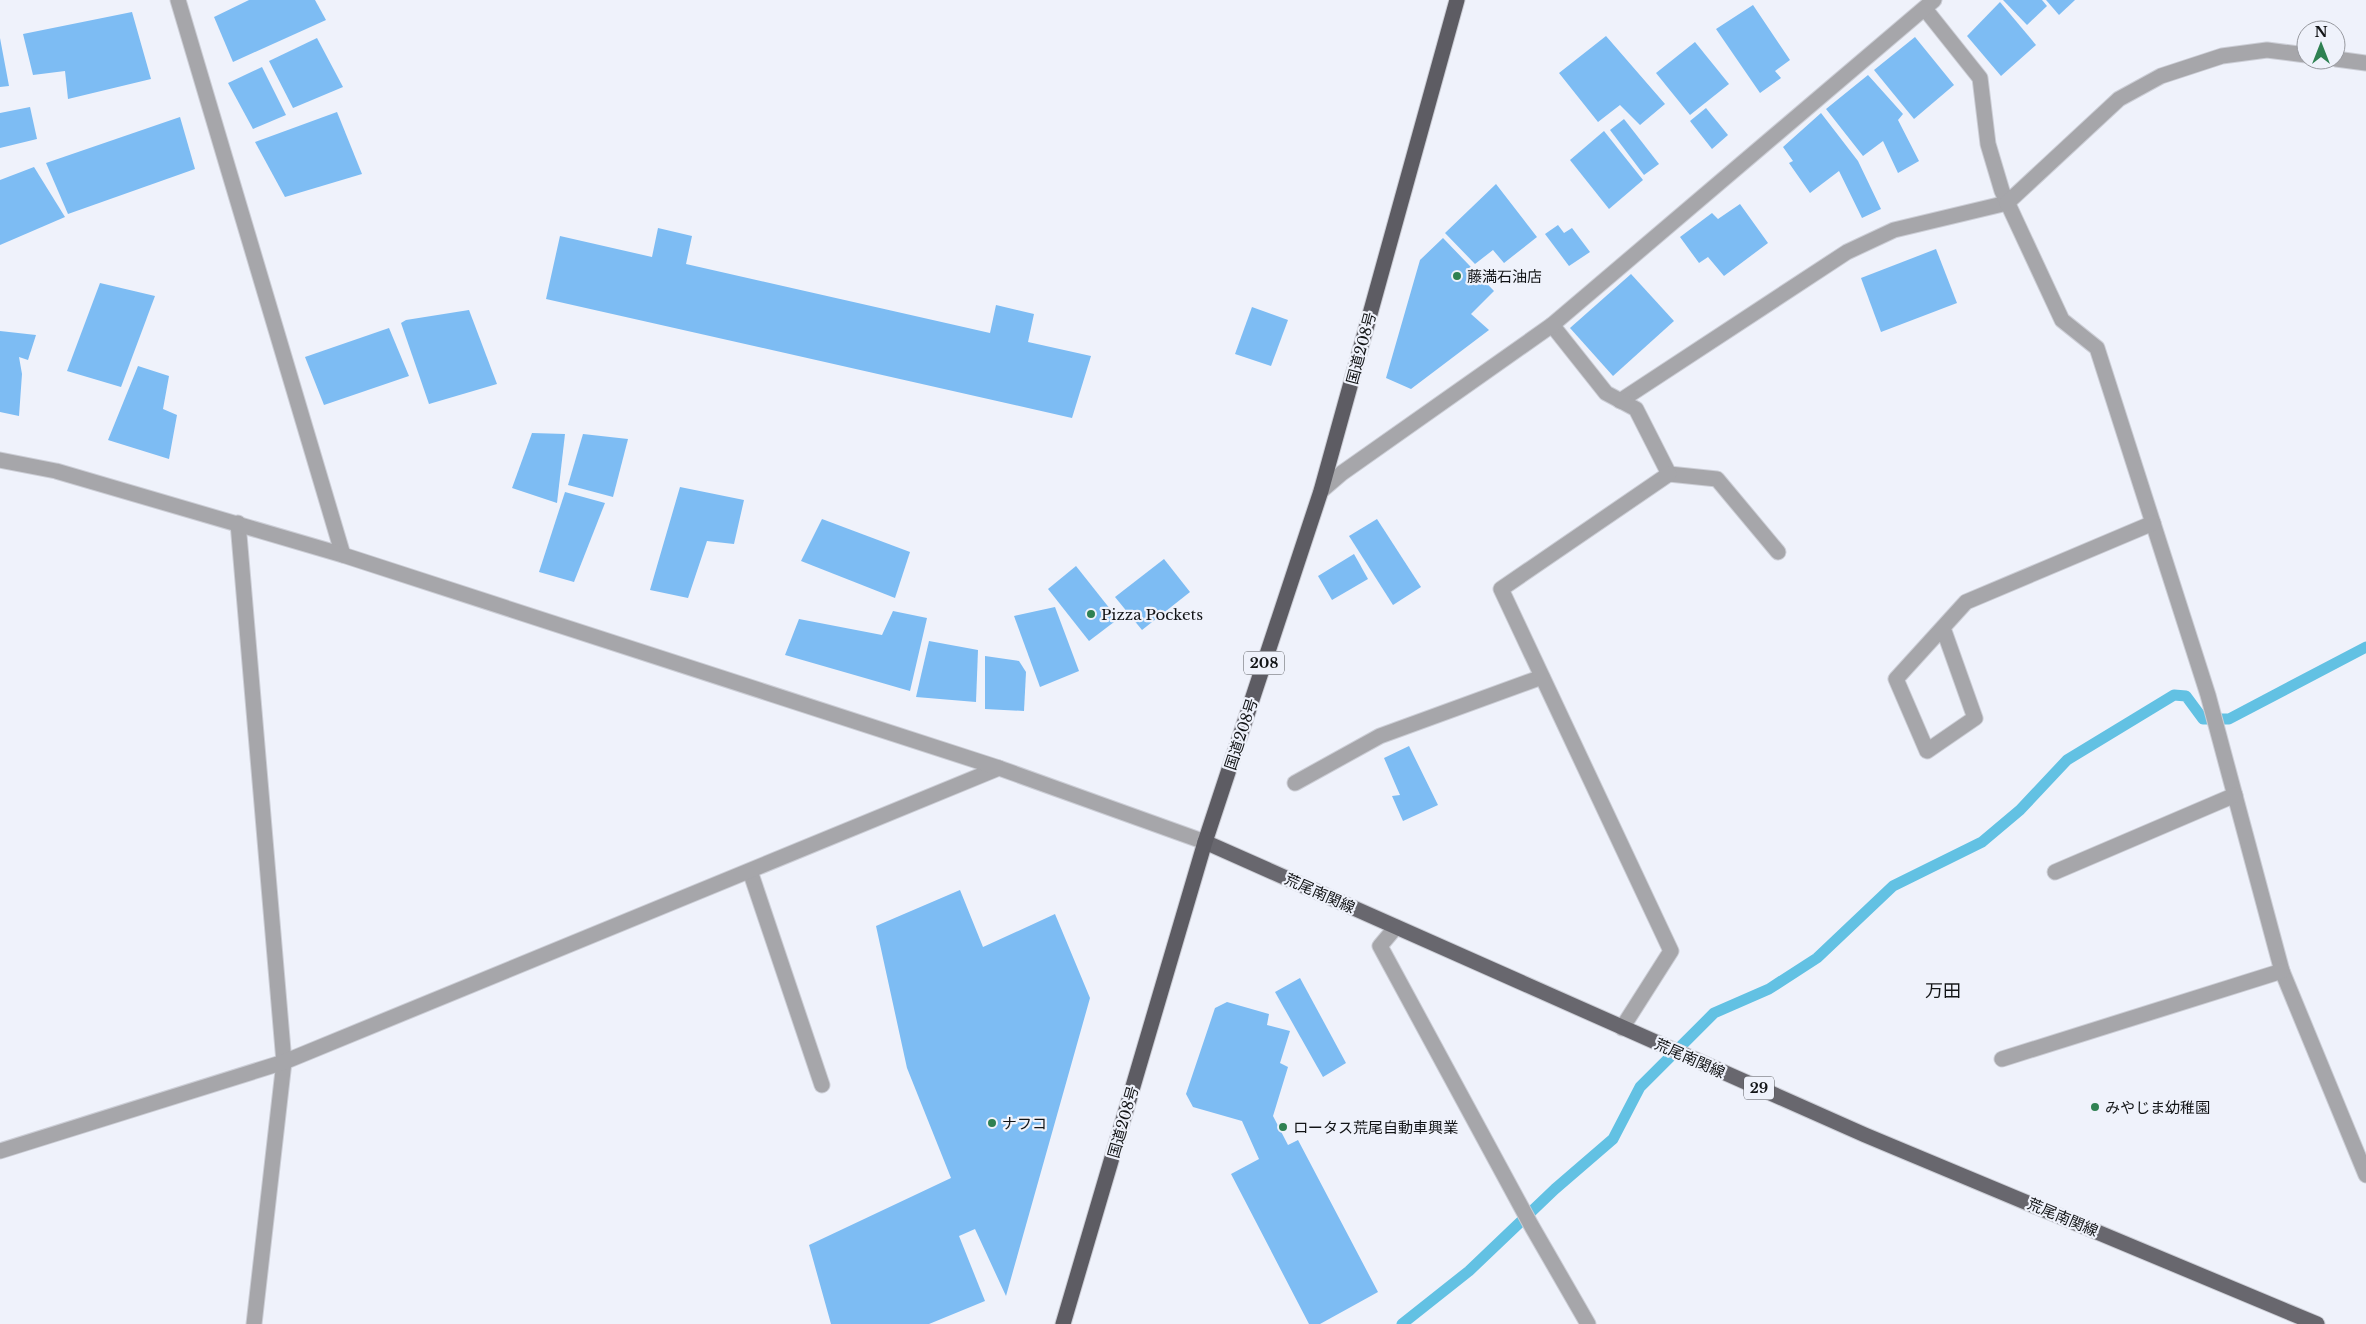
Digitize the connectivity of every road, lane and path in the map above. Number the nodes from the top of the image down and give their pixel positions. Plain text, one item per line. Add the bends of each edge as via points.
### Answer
1 (178, 0) edge
2 (1457, 0) edge
3 (1929, 5) edge
4 (2296, 54) edge
5 (2346, 60) edge
6 (2366, 63) edge
7 (2008, 202) junction
8 (1552, 325) junction
9 (1620, 401) junction
10 (0, 460) edge
11 (1669, 474) junction
12 (1321, 491) junction
13 (238, 523) junction
14 (2153, 523) junction
15 (1778, 552) dead end
16 (343, 555) junction
17 (1943, 628) junction
18 (1542, 678) junction
19 (999, 768) junction
20 (1295, 783) dead end
21 (2235, 795) junction
22 (1205, 842) junction
23 (750, 871) junction
24 (2055, 872) dead end
25 (1396, 927) junction
26 (2282, 971) junction
27 (1622, 1028) junction
28 (2002, 1059) dead end
29 (284, 1062) junction
30 (822, 1085) dead end
31 (0, 1151) edge
32 (2366, 1175) edge
33 (254, 1324) edge
34 (1063, 1324) edge
35 (1588, 1324) edge
36 (2317, 1324) edge

1 - 16 street
2 - 12 highway, 国道208号 / 208
3 - 7 street via 1980,78 1988,144
3 - 8 street
4 - 7 street via 2266,50 2222,56 2160,76 2119,99
5 - 6 street
7 - 9 street via 1894,230 1847,252
7 - 14 street via 2062,320 2097,348
8 - 9 street via 1606,393
8 - 12 street
9 - 11 street via 1636,409
10 - 13 street via 56,471
11 - 15 street via 1717,479
11 - 18 street via 1501,589
12 - 22 highway, 国道208号 / 208
13 - 16 street
13 - 29 street
14 - 17 street via 1966,602
14 - 21 street via 2208,695
16 - 19 street
17 - 17 street via 1975,718 1927,750 1896,679
18 - 20 street via 1380,736
18 - 27 street via 1671,950
19 - 22 street
19 - 23 street
21 - 24 street
21 - 26 street
22 - 25 main road, 荒尾南関線 / 29
22 - 34 highway, 国道208号 / 208
23 - 29 street
23 - 30 street
25 - 27 main road, 荒尾南関線 / 29
25 - 35 street via 1380,946 1531,1226
26 - 28 street
26 - 32 street
27 - 36 main road, 荒尾南関線 / 29 via 1865,1135
29 - 31 street
29 - 33 street

